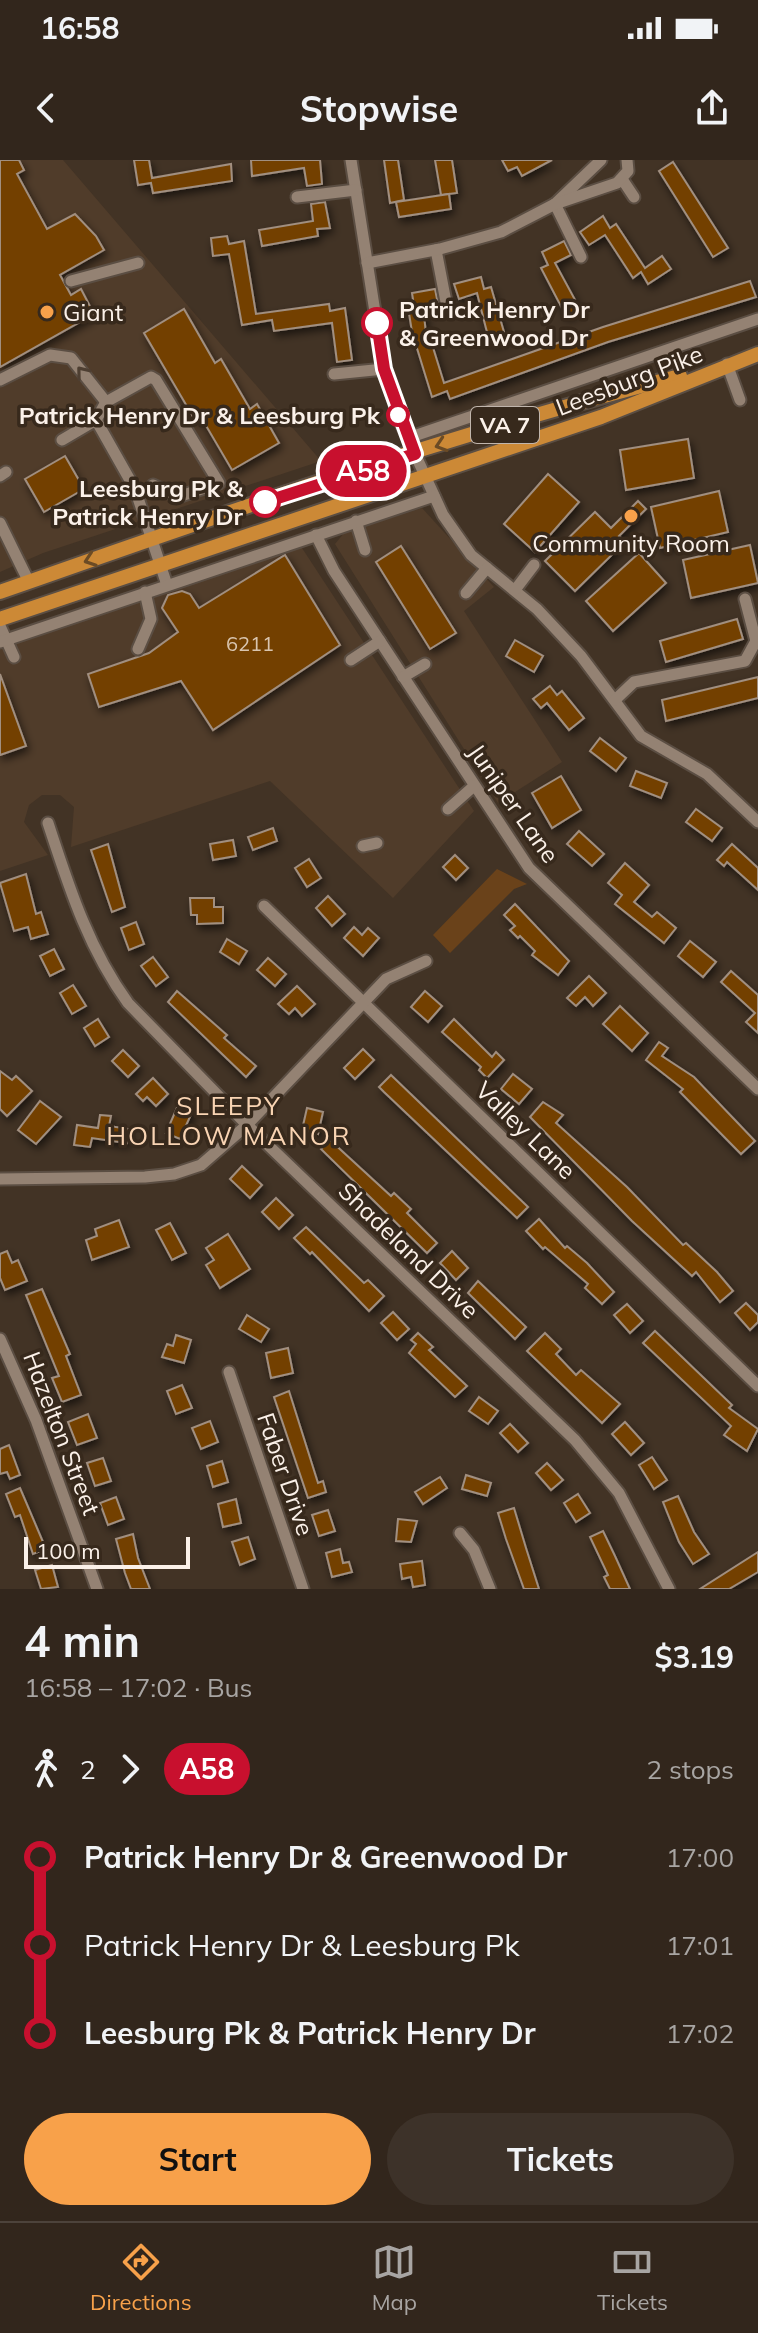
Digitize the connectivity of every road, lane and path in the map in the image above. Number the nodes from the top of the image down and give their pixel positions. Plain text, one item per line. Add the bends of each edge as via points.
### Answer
1 (351, 160) edge
2 (601, 160) edge
3 (627, 160) edge
4 (622, 179) junction
5 (356, 190) junction
6 (297, 197) dead end
7 (634, 197) dead end
8 (555, 204) junction
9 (436, 250) junction
10 (581, 257) dead end
11 (138, 263) dead end
12 (367, 263) junction
13 (71, 281) dead end
14 (447, 307) dead end
15 (758, 319) edge
16 (758, 354) edge
17 (727, 364) junction
18 (384, 369) junction
19 (334, 374) dead end
20 (0, 380) edge
21 (740, 400) dead end
22 (106, 402) junction
23 (96, 420) junction
24 (408, 438) junction
25 (62, 440) dead end
26 (415, 454) junction
27 (425, 476) junction
28 (153, 485) dead end
29 (434, 496) junction
30 (356, 521) junction
31 (0, 523) edge
32 (316, 535) junction
33 (152, 539) junction
34 (365, 550) dead end
35 (161, 565) junction
36 (534, 565) dead end
37 (487, 568) junction
38 (29, 582) junction
39 (167, 585) junction
40 (515, 590) junction
41 (0, 592) edge
42 (145, 592) junction
43 (466, 593) dead end
44 (745, 599) dead end
45 (0, 619) edge
46 (0, 626) edge
47 (4, 640) edge
48 (380, 641) junction
49 (138, 649) dead end
50 (14, 657) dead end
51 (351, 660) dead end
52 (425, 664) dead end
53 (403, 677) junction
54 (615, 700) junction
55 (474, 786) junction
56 (448, 809) dead end
57 (758, 822) edge
58 (48, 823) dead end
59 (377, 843) dead end
60 (363, 846) dead end
61 (264, 906) dead end
62 (426, 961) dead end
63 (361, 1003) junction
64 (758, 1089) edge
65 (247, 1125) junction
66 (0, 1179) edge
67 (0, 1339) edge
68 (229, 1372) dead end
69 (758, 1386) edge
70 (460, 1533) dead end
71 (97, 1589) edge
72 (303, 1589) edge
73 (490, 1589) edge
74 (669, 1589) edge

1 - 5 street
2 - 8 street
3 - 4 street
4 - 7 street
4 - 8 street
5 - 6 street
5 - 12 street
8 - 9 street via 501,232
8 - 10 street
9 - 12 street
9 - 14 street
11 - 13 street
12 - 18 street
15 - 24 street
16 - 17 main road, Leesburg Pike / VA 7
17 - 21 street
17 -> 26 main road, Leesburg Pike / VA 7 via 595,396
17 - 27 main road, Leesburg Pike / VA 7 via 601,417
18 - 19 street
18 - 24 street
22 -> 20 street via 71,358 50,355
22 - 23 street
22 - 28 street via 151,377 156,380 219,483 178,497
23 - 25 street
23 - 33 street via 135,489
24 - 26 street
26 - 27 street
26 - 33 main road, Leesburg Pike / VA 7
27 - 29 street
27 - 35 main road, Leesburg Pike / VA 7
29 - 30 street
29 - 37 street via 458,539
30 - 32 street
30 - 34 street
31 - 38 street
32 - 39 street
32 - 48 street, Juniper Lane
33 - 35 street
33 -> 38 main road, Leesburg Pike / VA 7
35 - 39 street
35 - 45 main road, Leesburg Pike / VA 7
36 - 40 street
37 - 40 street
37 - 43 street
38 - 41 main road, Leesburg Pike / VA 7
39 - 42 street
40 - 54 street via 581,656
42 - 47 street
42 - 49 street via 151,619
44 - 54 street via 756,641 745,661 634,682
46 - 47 street
47 - 50 street
48 - 51 street
48 - 53 street, Juniper Lane
52 - 53 street
53 - 55 street, Juniper Lane
54 - 57 street via 641,736 707,774
55 - 56 street
55 - 64 street, Juniper Lane via 529,868
58 - 65 street, Shadeland Drive via 80,920 112,981
59 - 60 street
61 - 63 street, Valley Lane
62 - 63 street via 386,979
63 - 65 street
63 - 69 street, Valley Lane
65 - 66 street via 212,1158 174,1174
65 - 74 street, Shadeland Drive via 575,1440 634,1516
67 - 71 street, Hazelton Street via 36,1420
68 - 72 street, Faber Drive
70 - 73 street via 474,1550

